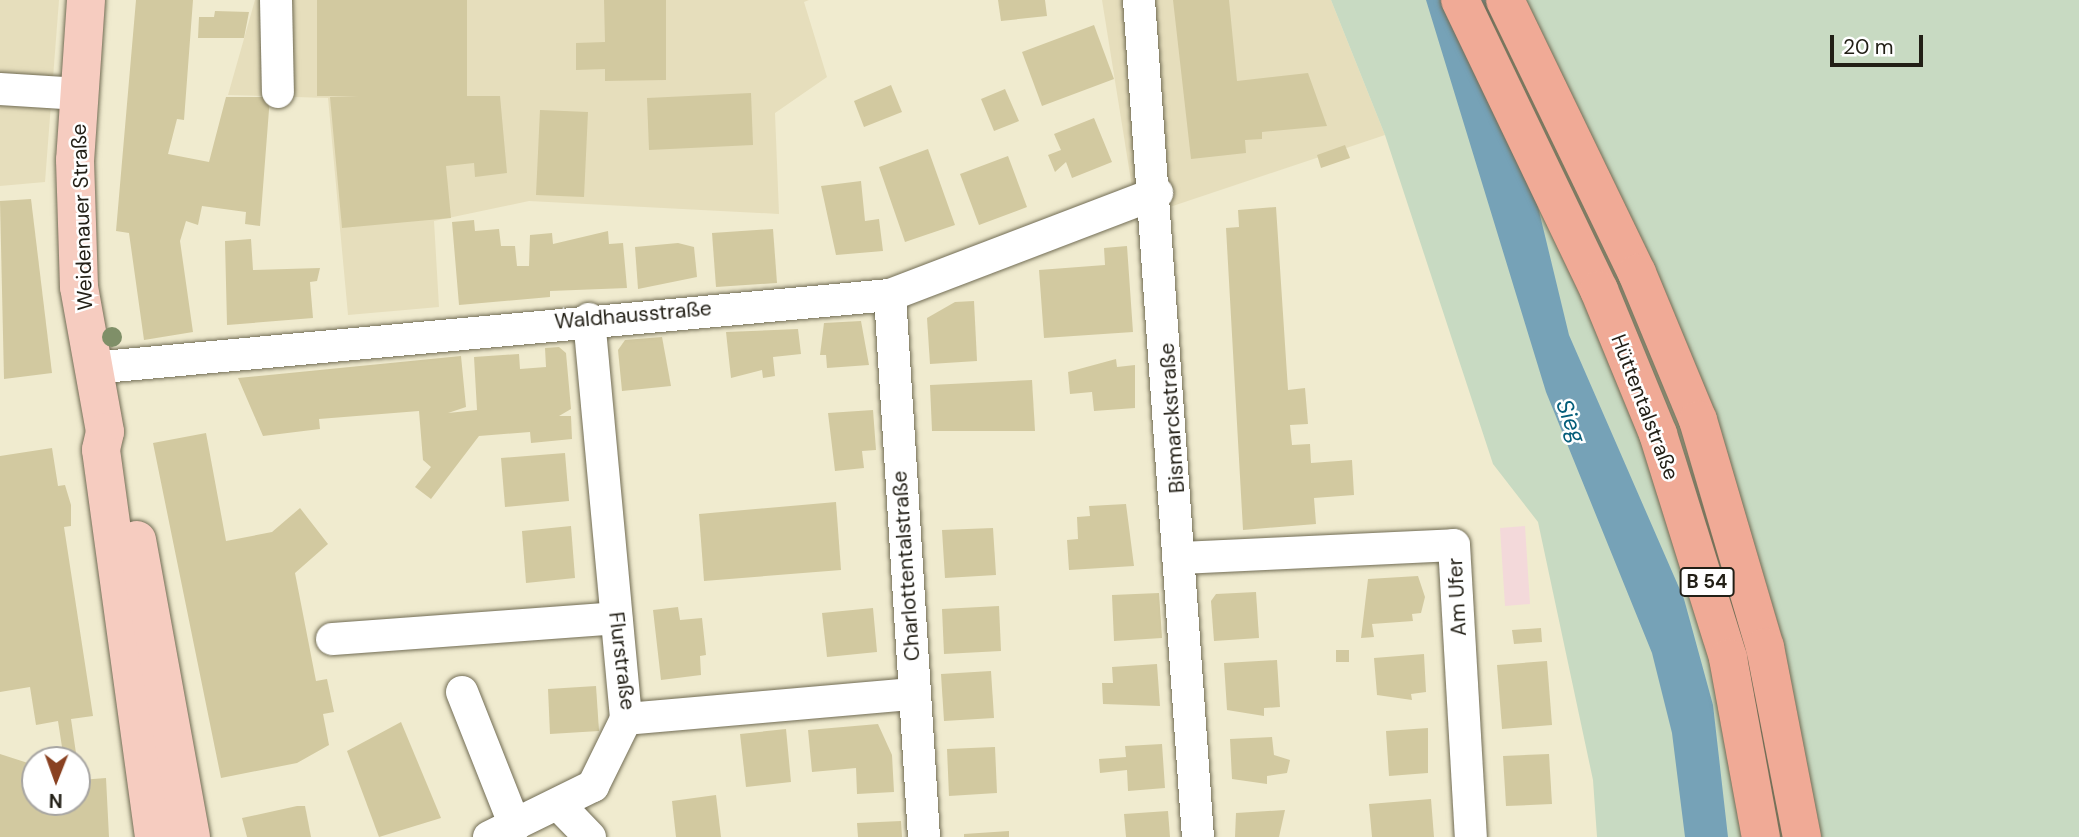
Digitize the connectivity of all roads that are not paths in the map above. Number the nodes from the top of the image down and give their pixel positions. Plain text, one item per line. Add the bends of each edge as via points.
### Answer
1 (86, 0) edge
2 (276, 0) edge
3 (1139, 0) edge
4 (1460, 0) edge
5 (1505, 0) edge
6 (0, 89) edge
7 (278, 92) dead end
8 (80, 94) junction
9 (1157, 193) junction
10 (890, 295) junction
11 (589, 319) junction
12 (92, 368) junction
13 (1181, 558) junction
14 (616, 618) junction
15 (332, 639) dead end
16 (462, 692) dead end
17 (914, 694) junction
18 (626, 719) junction
19 (158, 738) junction
20 (558, 804) junction
21 (502, 832) edge
22 (154, 837) edge
23 (191, 837) edge
24 (590, 837) edge
25 (924, 837) edge
26 (1198, 837) edge
27 (1471, 837) edge
28 (1761, 837) edge
29 (1802, 837) edge

1 - 8 main road, Weidenauer Straße
2 - 7 street
3 - 9 street, Bismarckstraße
4 - 28 highway, Hüttentalstraße / B 54 via 1599,290 1658,434 1728,658
5 - 29 highway, Hüttentalstraße / B 54 via 1637,273 1698,420 1765,647
6 - 8 street
8 - 12 main road, Weidenauer Straße via 79,286
9 - 10 street, Waldhausstraße
9 - 13 street, Bismarckstraße
10 - 11 street, Waldhausstraße
10 - 17 street, Charlottentalstraße
11 - 12 street, Waldhausstraße
11 - 14 street, Flurstraße
12 - 19 main road, Weidenauer Straße via 105,432 101,450
13 - 26 street, Bismarckstraße
13 - 27 street, Am Ufer via 1454,545
14 - 15 street
14 - 18 street, Flurstraße
16 - 21 street
17 - 18 street, Flurstraße
17 - 25 street, Charlottentalstraße
18 - 20 street via 593,786
19 - 22 main road, Weidenauer Straße
19 - 23 main road, Weidenauer Straße
20 - 21 street
20 - 24 street

